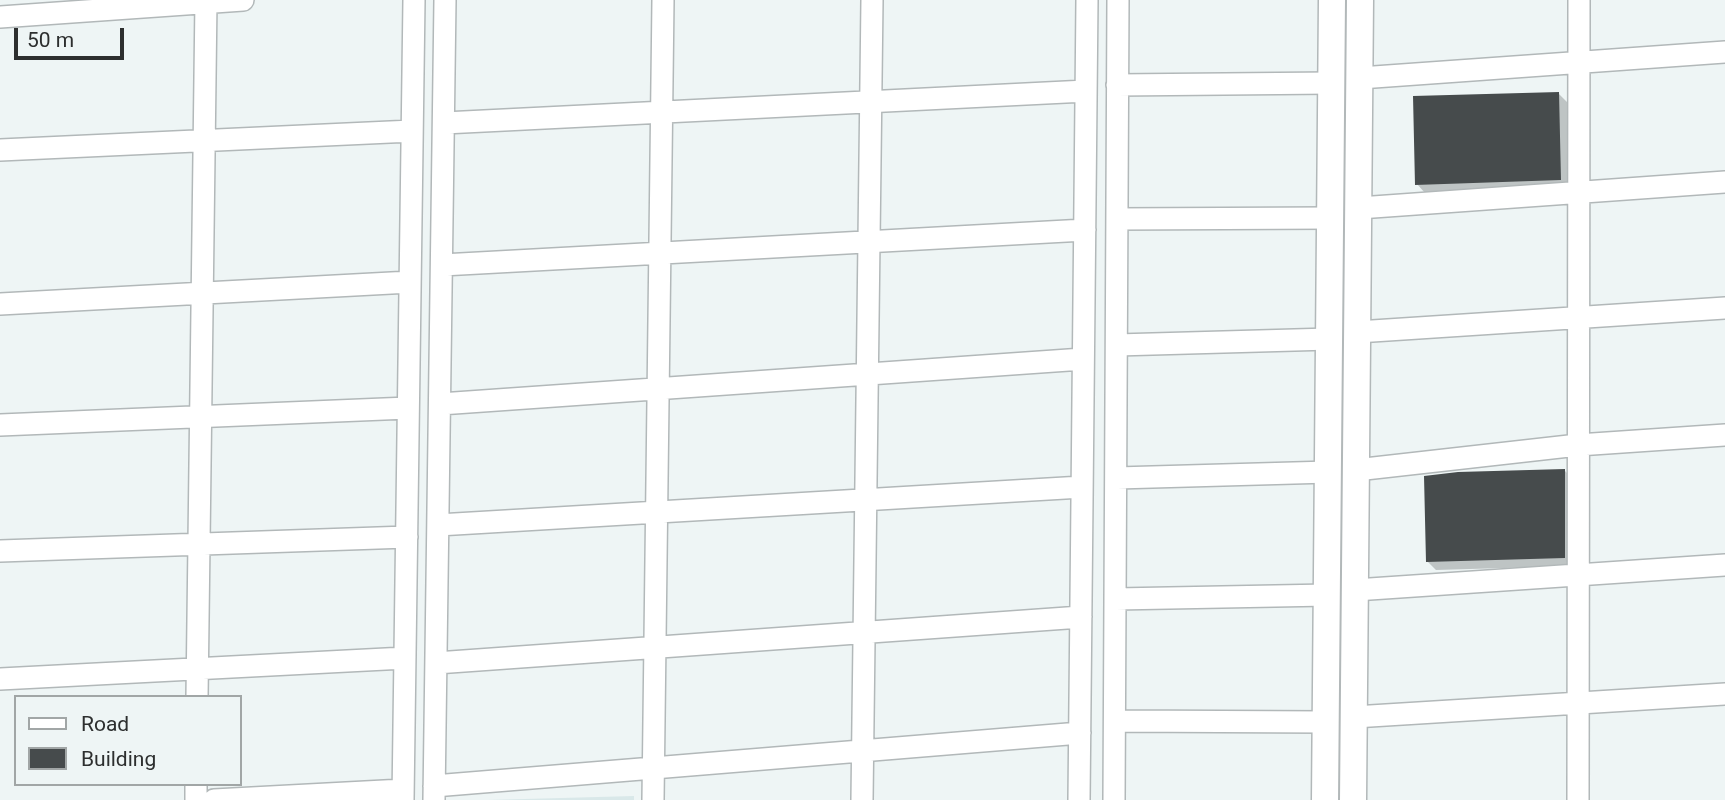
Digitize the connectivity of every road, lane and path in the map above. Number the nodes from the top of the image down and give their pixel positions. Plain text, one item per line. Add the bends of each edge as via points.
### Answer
1 (243, 0) edge
2 (414, 0) edge
3 (445, 0) edge
4 (663, 0) edge
5 (872, 0) edge
6 (1087, 0) edge
7 (1118, 0) edge
8 (1332, 0) edge
9 (1360, 0) edge
10 (1578, 0) edge
11 (206, 1) edge
12 (0, 16) edge
13 (1725, 52) edge
14 (1578, 62) junction
15 (1360, 78) junction
16 (1332, 83) junction
17 (1118, 85) junction
18 (1086, 91) junction
19 (870, 102) junction
20 (662, 112) junction
21 (444, 123) junction
22 (412, 131) junction
23 (204, 141) junction
24 (0, 150) edge
25 (1725, 182) edge
26 (1578, 192) junction
27 (1359, 208) junction
28 (1331, 218) junction
29 (1117, 219) junction
30 (1084, 230) junction
31 (869, 242) junction
32 (660, 253) junction
33 (442, 265) junction
34 (410, 282) junction
35 (202, 293) junction
36 (0, 304) edge
37 (1725, 308) edge
38 (1578, 317) junction
39 (1357, 332) junction
40 (1330, 339) junction
41 (1117, 345) junction
42 (1083, 359) junction
43 (867, 374) junction
44 (659, 389) junction
45 (440, 404) junction
46 (408, 408) junction
47 (201, 417) junction
48 (0, 425) edge
49 (1725, 435) edge
50 (1578, 445) junction
51 (1356, 470) junction
52 (1329, 472) junction
53 (1116, 478) junction
54 (1082, 487) junction
55 (866, 499) junction
56 (657, 512) junction
57 (438, 525) junction
58 (407, 537) junction
59 (199, 544) junction
60 (0, 551) edge
61 (1725, 565) edge
62 (1578, 575) junction
63 (1355, 590) junction
64 (1328, 595) junction
65 (1116, 599) junction
66 (1081, 617) junction
67 (864, 633) junction
68 (655, 648) junction
69 (405, 658) junction
70 (436, 663) junction
71 (197, 669) junction
72 (0, 679) edge
73 (1725, 694) edge
74 (197, 695) edge
75 (1578, 703) junction
76 (1354, 717) junction
77 (1115, 721) junction
78 (1326, 722) junction
79 (1080, 733) junction
80 (863, 751) junction
81 (654, 768) junction
82 (434, 793) edge
83 (403, 795) edge
84 (214, 800) edge
85 (653, 800) edge
86 (862, 800) edge
87 (1079, 800) edge
88 (1114, 800) edge
89 (1325, 800) edge
90 (1353, 800) edge
91 (1577, 800) edge

1 - 11 street
2 - 22 street
3 - 21 street
4 - 20 street
5 - 19 street
6 - 18 street
7 - 17 street
8 - 16 main road
9 - 15 main road
10 - 14 street
11 - 12 street
11 - 23 street
13 - 14 street
14 - 15 street
14 - 26 street
15 - 27 main road
16 - 17 street
16 - 28 main road
17 - 29 street
18 - 19 street
18 - 30 street
19 - 20 street
19 - 31 street
20 - 21 street
20 - 32 street
21 - 33 street
22 - 23 street
22 - 34 street
23 - 24 street
23 - 35 street
25 - 26 street
26 - 27 street
26 - 38 street
27 - 39 main road
28 - 29 street
28 - 40 main road
29 - 41 street
30 - 31 street
30 - 42 street
31 - 32 street
31 - 43 street
32 - 33 street
32 - 44 street
33 - 45 street
34 - 35 street
34 - 46 street
35 - 36 street
35 - 47 street
37 - 38 street
38 - 39 street
38 - 50 street
39 - 51 main road
40 - 41 street
40 - 52 main road
41 - 53 street
42 - 43 street
42 - 54 street
43 - 44 street
43 - 55 street
44 - 45 street
44 - 56 street
45 - 57 street
46 - 47 street
46 - 58 street
47 - 48 street
47 - 59 street
49 - 50 street
50 - 51 street
50 - 62 street
51 - 63 main road
52 - 53 street
52 - 64 main road
53 - 65 street
54 - 55 street
54 - 66 street
55 - 56 street
55 - 67 street
56 - 57 street
56 - 68 street
57 - 70 street
58 - 59 street
58 - 69 street
59 - 60 street
59 - 71 street
61 - 62 street
62 - 63 street
62 - 75 street
63 - 76 main road
64 - 65 street
64 - 78 main road
65 - 77 street
66 - 67 street
66 - 79 street
67 - 68 street
67 - 80 street
68 - 70 street
68 - 81 street
69 - 71 street
69 - 83 street
70 - 82 street
71 - 72 street
71 - 74 street
73 - 75 street
75 - 76 street
75 - 91 street
76 - 90 main road
77 - 78 street
77 - 88 street
78 - 89 main road
79 - 80 street
79 - 87 street
80 - 81 street
80 - 86 street
81 - 82 street
81 - 85 street
83 - 84 street

